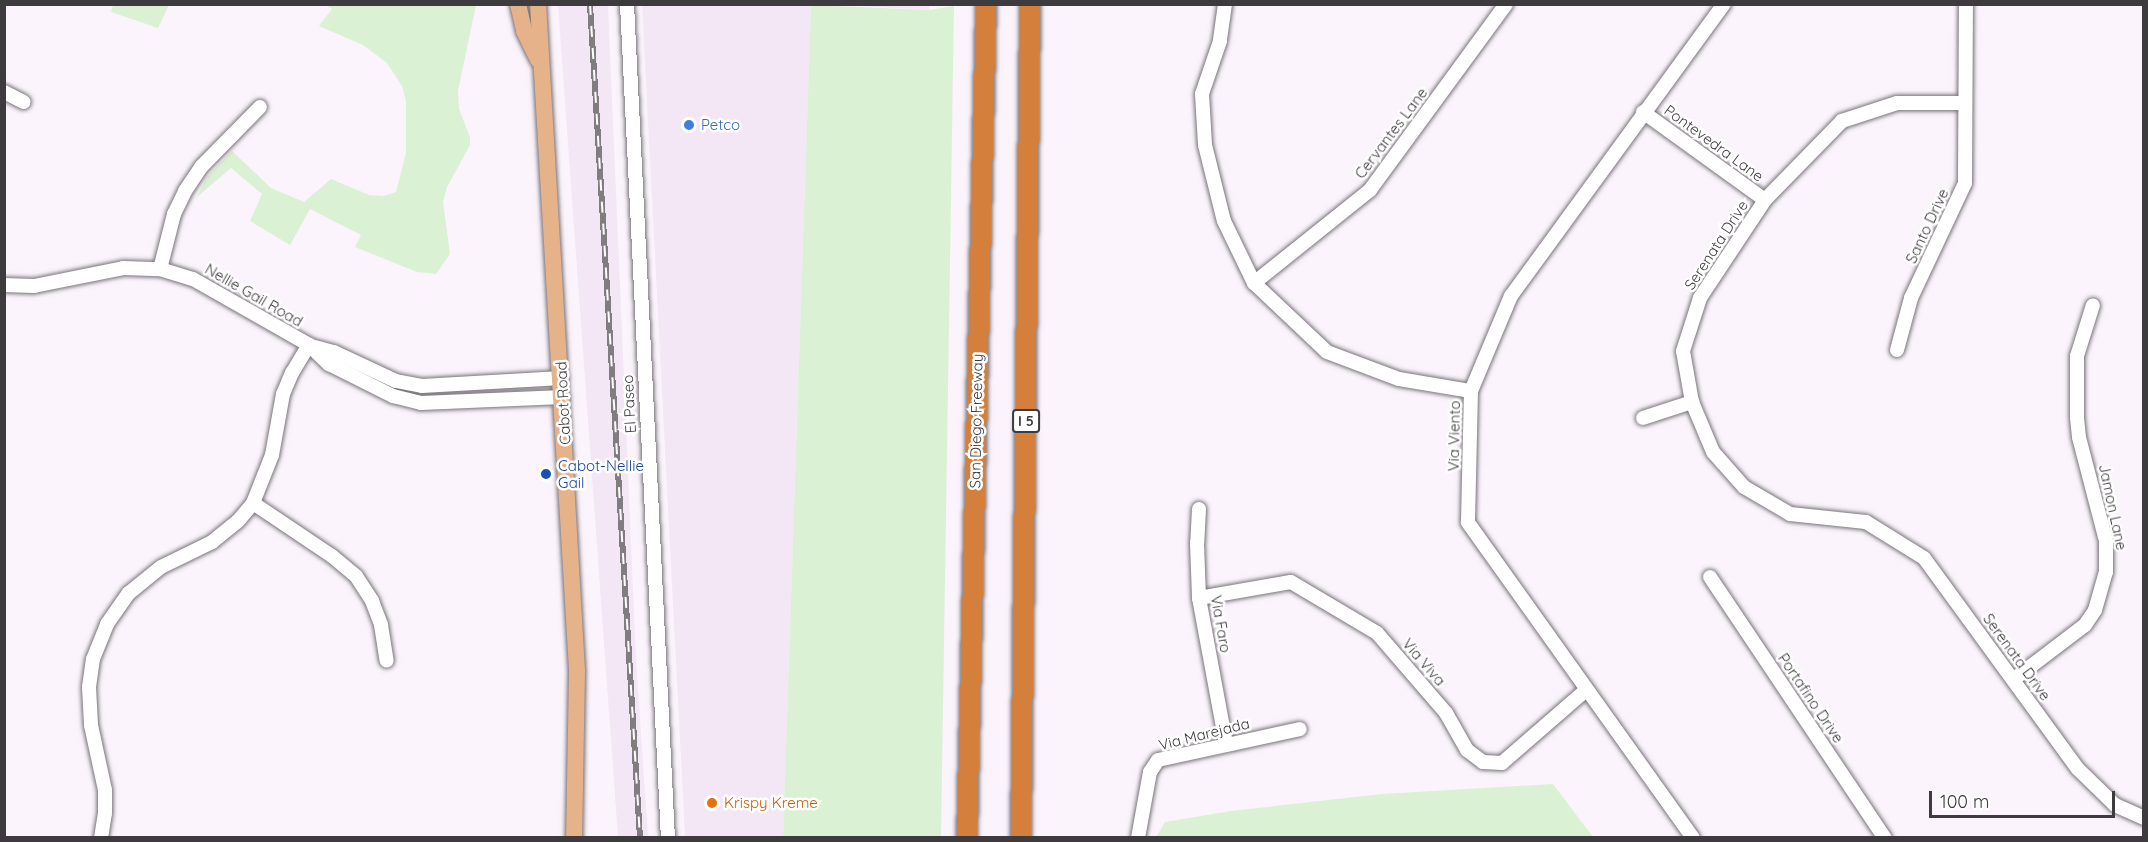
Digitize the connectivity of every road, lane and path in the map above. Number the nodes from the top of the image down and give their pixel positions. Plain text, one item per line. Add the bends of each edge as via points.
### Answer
1 (518, 4) edge
2 (538, 4) edge
3 (627, 4) edge
4 (986, 4) edge
5 (1030, 4) edge
6 (1225, 4) edge
7 (1506, 4) edge
8 (1724, 4) edge
9 (1966, 4) edge
10 (541, 67) junction
11 (4, 92) edge
12 (24, 102) dead end
13 (1964, 103) junction
14 (260, 107) dead end
15 (1643, 112) junction
16 (1765, 200) junction
17 (160, 269) junction
18 (1254, 283) junction
19 (4, 285) edge
20 (2093, 305) dead end
21 (309, 345) junction
22 (1897, 350) dead end
23 (562, 378) junction
24 (1471, 391) junction
25 (563, 397) junction
26 (1692, 402) junction
27 (1643, 418) dead end
28 (253, 503) junction
29 (1199, 509) dead end
30 (1710, 577) dead end
31 (1199, 598) junction
32 (387, 661) dead end
33 (2014, 679) junction
34 (1586, 690) junction
35 (1300, 729) dead end
36 (1226, 744) junction
37 (2144, 819) edge
38 (101, 837) edge
39 (574, 837) edge
40 (668, 837) edge
41 (967, 837) edge
42 (1021, 837) edge
43 (1138, 837) edge
44 (1693, 837) edge
45 (1885, 837) edge

1 - 10 main road via 524,32
2 - 10 main road, Cabot Road
3 - 40 street, El Paseo
4 - 41 highway, San Diego Freeway
5 - 42 highway, I 5
6 - 18 street via 1220,40 1202,94 1205,145 1224,221
7 - 18 street, Cervantes Lane via 1370,190
8 - 15 street, Via Viento
9 - 13 street, Santo Drive
10 - 23 main road, Cabot Road
11 - 12 street
13 - 16 street, Serenata Drive via 1897,103 1842,121
13 - 22 street, Santo Drive via 1965,183 1911,298
14 - 17 street via 201,167 185,191 174,214
15 - 16 street, Pontevedra Lane
15 - 24 street, Via Viento via 1511,296
16 - 26 street, Serenata Drive via 1700,298 1683,351
17 - 19 street, Nellie Gail Road via 123,268 34,286
17 - 21 street, Nellie Gail Road via 193,279
18 - 24 street via 1327,352 1399,379
20 - 33 street, Jamon Lane via 2077,356 2077,417 2106,541 2106,572 2095,610 2085,625
21 - 23 street, Nellie Gail Road via 334,352 386,377 422,386
21 - 25 street, Nellie Gail Road via 329,364 366,384 421,404
21 - 28 street via 284,394 272,455
23 - 25 main road, Cabot Road
24 - 34 street, Via Viento via 1468,522
25 - 39 main road, Cabot Road via 578,672
26 - 27 street
26 - 33 street, Serenata Drive via 1713,452 1744,487 1790,514 1866,522 1924,558
28 - 32 street via 356,576 381,625
28 - 38 street via 212,542 161,567 129,593 107,624 93,659 88,687 91,725 105,790
29 - 31 street, Via Faro
30 - 45 street, Portafino Drive
31 - 34 street, Via Viva via 1291,582 1377,633 1446,713 1467,750 1483,762 1502,763
31 - 36 street, Via Faro
33 - 37 street, Serenata Drive via 2078,769 2115,805
34 - 44 street, Via Viento
35 - 36 street, Via Marejada
36 - 43 street, Via Marejada via 1158,759 1150,772

